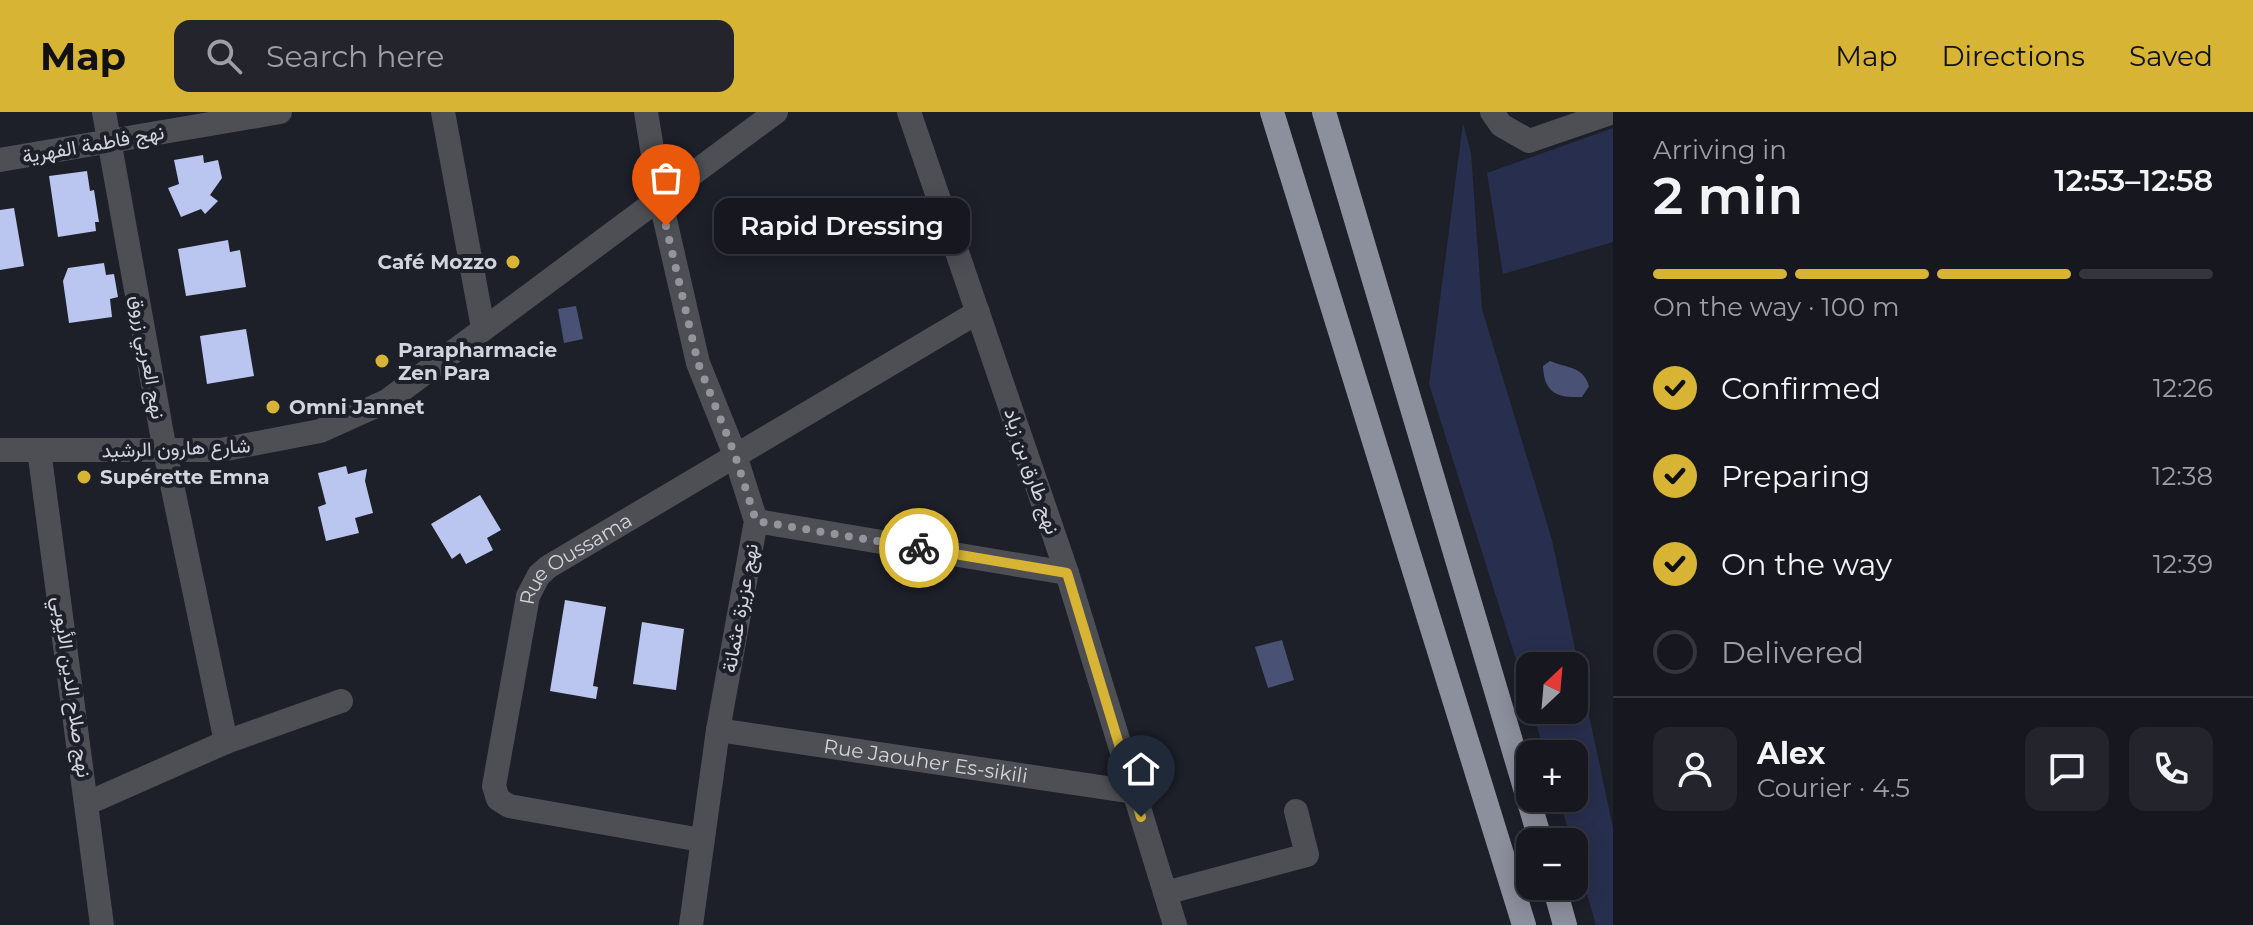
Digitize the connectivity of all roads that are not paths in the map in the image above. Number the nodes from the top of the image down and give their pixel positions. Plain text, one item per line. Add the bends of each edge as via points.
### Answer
1 (104, 112) edge
2 (280, 112) edge
3 (443, 112) edge
4 (646, 112) edge
5 (776, 112) edge
6 (909, 112) edge
7 (1272, 112) edge
8 (1324, 112) edge
9 (1492, 112) edge
10 (1613, 112) edge
11 (109, 142) junction
12 (0, 160) edge
13 (660, 198) junction
14 (978, 312) junction
15 (483, 328) junction
16 (0, 450) edge
17 (39, 450) junction
18 (165, 451) junction
19 (735, 455) junction
20 (756, 521) junction
21 (1067, 573) junction
22 (341, 701) dead end
23 (718, 730) junction
24 (226, 742) junction
25 (1134, 792) junction
26 (88, 803) junction
27 (1296, 811) dead end
28 (1537, 828) edge
29 (701, 840) junction
30 (1165, 893) junction
31 (1558, 900) edge
32 (102, 925) edge
33 (691, 925) edge
34 (1175, 925) edge
35 (1524, 925) edge
36 (1565, 925) edge

1 - 11 street, نهج العربي زروق
2 - 11 street, نهج فاطمة الفهرية
3 - 15 street
4 - 13 street, نهج عزيزة عثمانة
5 - 13 street, شارع هارون الرشيد
6 - 14 street, نهج طارق بن زياد
7 - 35 highway
8 - 28 highway
9 - 10 street via 1501,125 1529,141
11 - 12 street, نهج فاطمة الفهرية
11 - 18 street, نهج العربي زروق
13 - 15 street, شارع هارون الرشيد
13 - 19 street, نهج عزيزة عثمانة via 698,363
14 - 19 street, Rue Oussama
14 - 21 street, نهج طارق بن زياد
15 - 18 street, شارع هارون الرشيد via 387,401 320,431 221,450
16 - 17 street, شارع هارون الرشيد
17 - 18 street, شارع هارون الرشيد
17 - 26 street, نهج صلاح الدين الأيوبي
18 - 24 street, نهج العربي زروق
19 - 20 street, نهج عزيزة عثمانة
19 - 29 street, Rue Oussama via 539,575 528,596 494,786 498,799 509,806
20 - 21 street
20 - 23 street, نهج عزيزة عثمانة
21 - 25 street, نهج طارق بن زياد
22 - 24 street
23 - 25 street, Rue Jaouher Es-sikili
23 - 29 street, نهج عزيزة عثمانة
24 - 26 street
25 - 30 street, نهج طارق بن زياد
26 - 32 street, نهج صلاح الدين الأيوبي
27 - 30 street via 1307,855
29 - 33 street, نهج عزيزة عثمانة
30 - 34 street, نهج طارق بن زياد
31 - 36 highway

